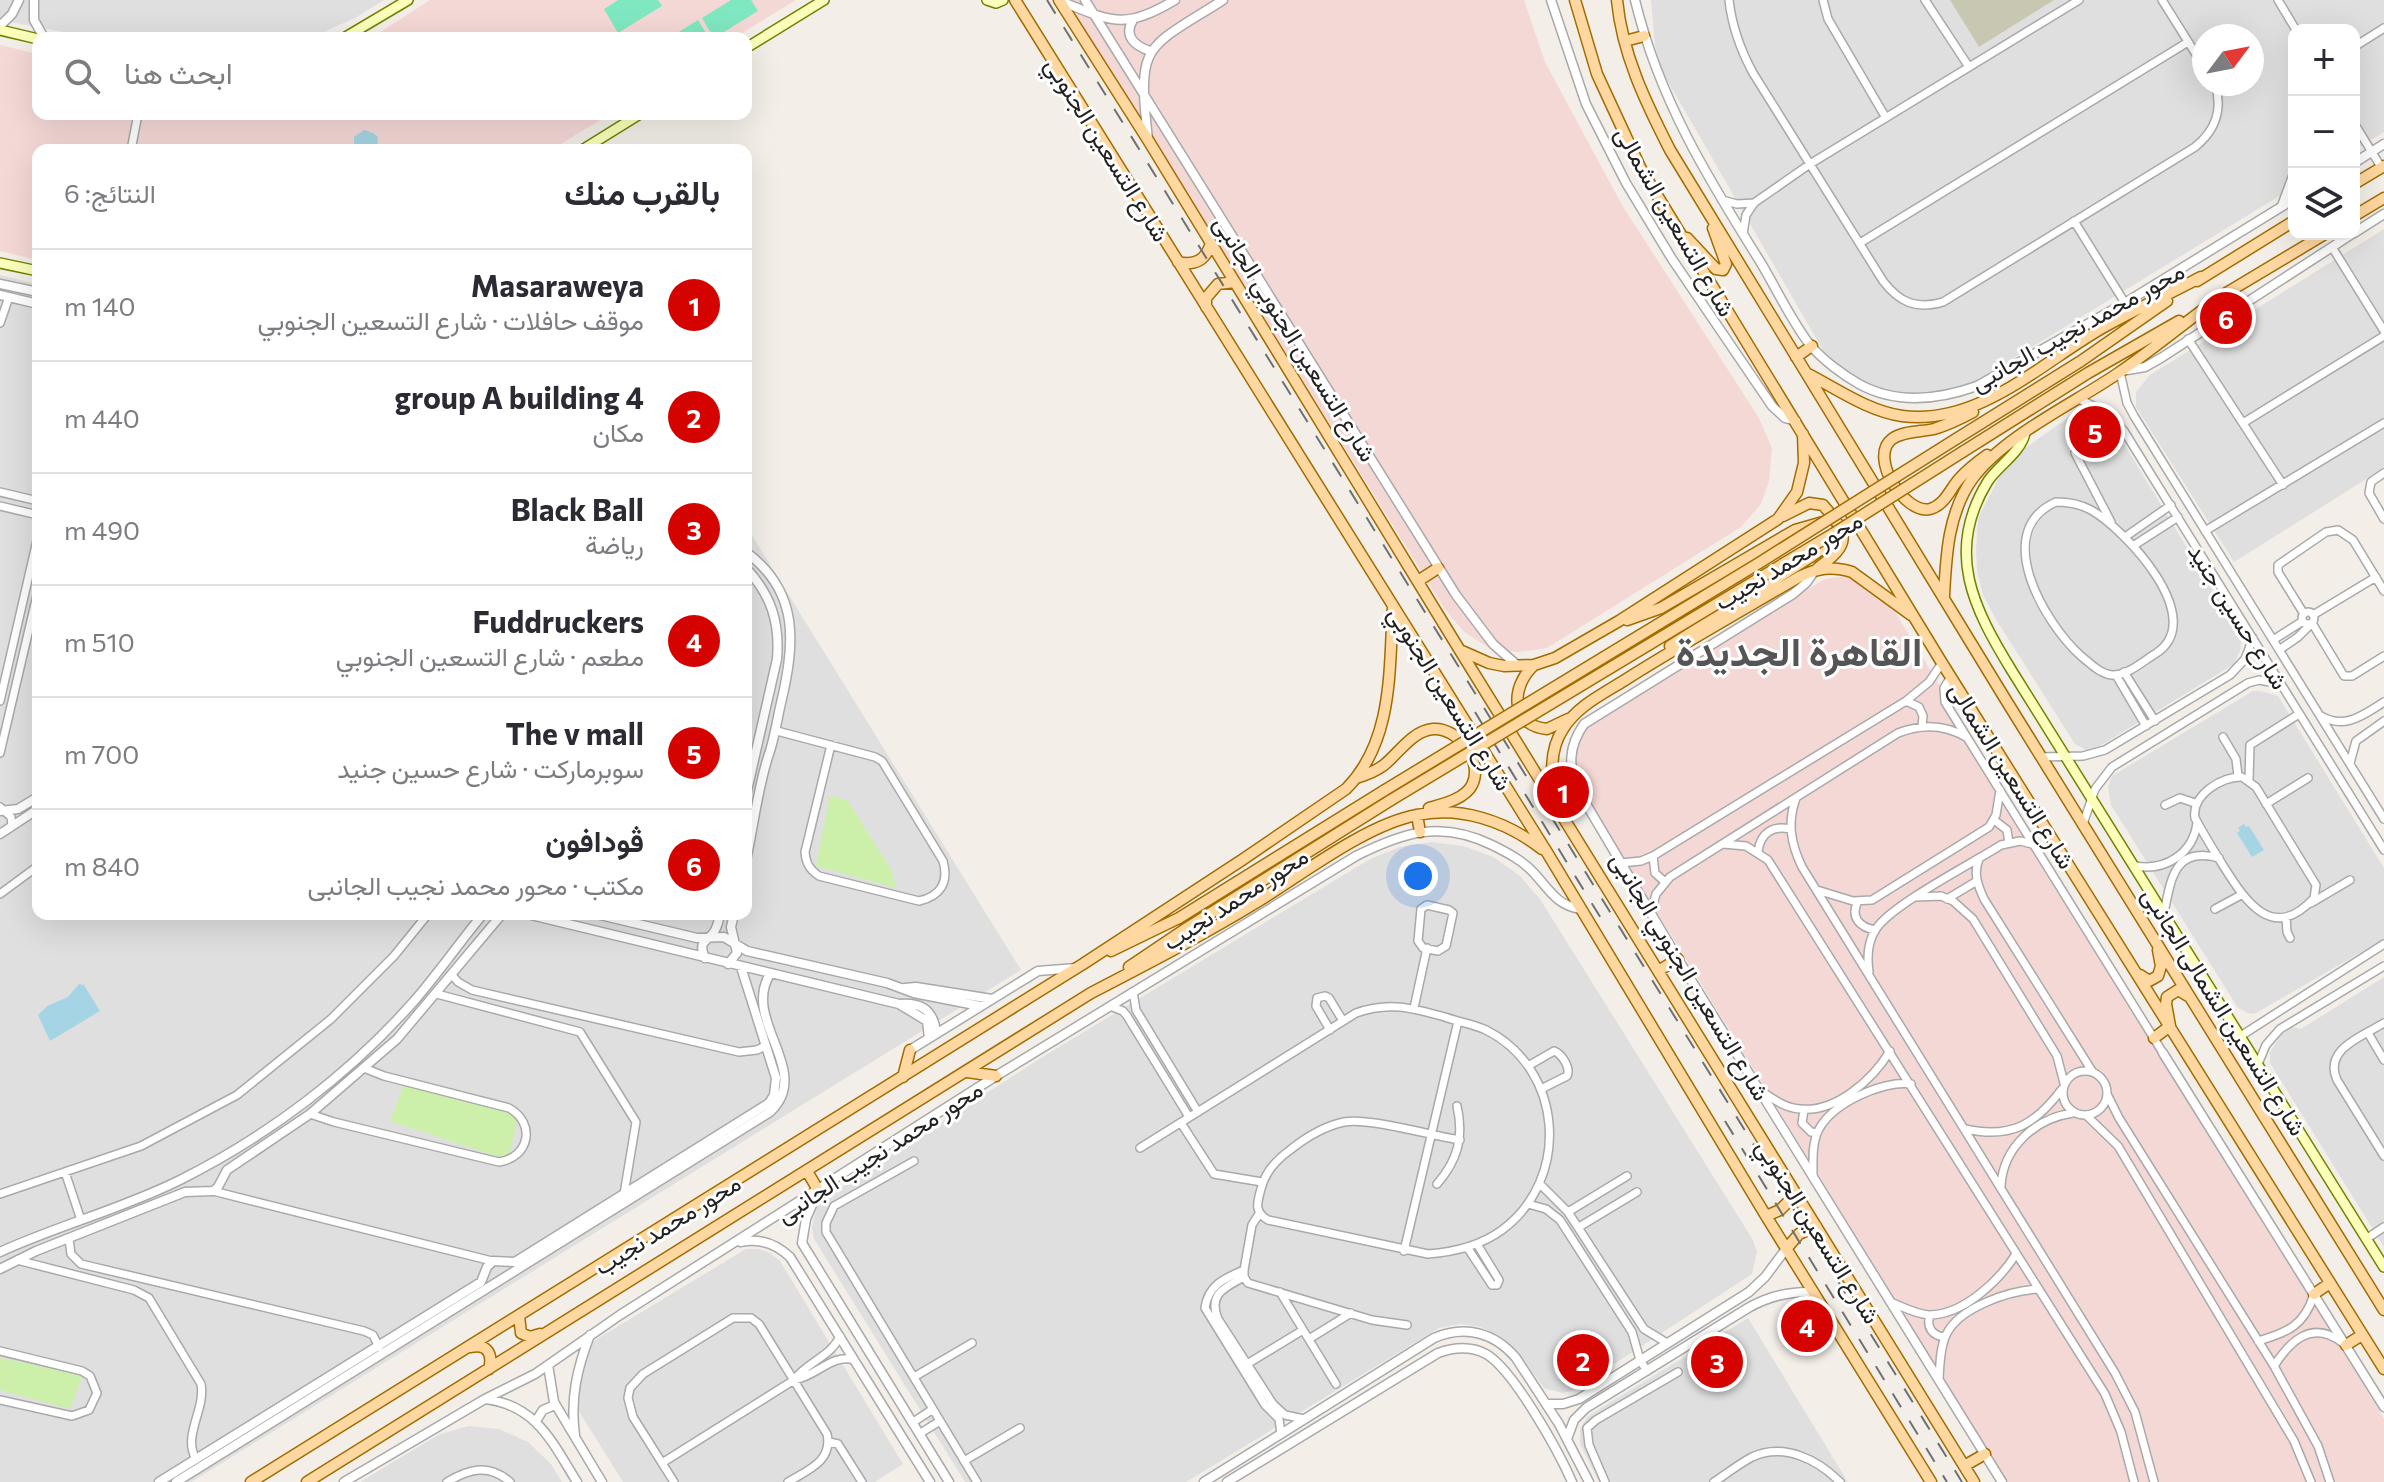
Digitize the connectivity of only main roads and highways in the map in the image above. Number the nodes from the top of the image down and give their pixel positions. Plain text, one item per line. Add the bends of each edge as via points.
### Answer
1 (408, 0) edge
2 (824, 0) edge
3 (987, 0) edge
4 (1003, 0) edge
5 (1015, 0) edge
6 (1575, 0) edge
7 (1617, 0) edge
8 (1060, 1) edge
9 (0, 28) edge
10 (354, 32) edge
11 (1644, 36) road end
12 (32, 37) edge
13 (1625, 41) junction
14 (752, 44) edge
15 (630, 120) edge
16 (592, 144) edge
17 (2383, 166) edge
18 (2360, 180) edge
19 (2384, 198) edge
20 (2360, 213) edge
21 (1710, 215) junction
22 (2288, 225) edge
23 (1679, 232) junction
24 (2315, 240) edge
25 (1211, 243) junction
26 (1178, 262) junction
27 (0, 263) edge
28 (32, 270) edge
29 (2201, 277) junction
30 (1235, 282) junction
31 (2216, 300) junction
32 (1206, 307) junction
33 (1812, 346) road end
34 (1796, 357) junction
35 (1806, 373) junction
36 (1990, 398) junction
37 (1803, 432) junction
38 (2025, 433) junction
39 (2009, 443) junction
40 (1778, 519) junction
41 (1829, 521) junction
42 (1836, 532) junction
43 (1438, 568) road end
44 (1816, 569) junction
45 (1418, 581) junction
46 (1944, 598) junction
47 (1393, 605) junction
48 (1916, 618) junction
49 (1619, 621) junction
50 (1459, 649) junction
51 (1534, 665) junction
52 (1647, 666) junction
53 (1571, 718) junction
54 (1356, 778) junction
55 (1388, 795) junction
56 (1557, 806) junction
57 (1417, 815) junction
58 (1420, 832) road end
59 (1548, 854) junction
60 (2157, 944) junction
61 (1678, 959) road end
62 (1080, 966) junction
63 (1658, 971) junction
64 (2136, 971) junction
65 (1091, 993) junction
66 (2190, 997) junction
67 (2170, 1026) junction
68 (2154, 1038) road end
69 (910, 1050) road end
70 (967, 1072) junction
71 (996, 1076) road end
72 (903, 1077) junction
73 (807, 1171) junction
74 (818, 1190) road end
75 (1796, 1194) junction
76 (1766, 1216) junction
77 (1816, 1226) junction
78 (1786, 1249) junction
79 (2379, 1250) edge
80 (2384, 1267) edge
81 (2330, 1283) junction
82 (2314, 1294) road end
83 (2384, 1310) edge
84 (519, 1316) junction
85 (551, 1331) junction
86 (2362, 1335) junction
87 (2346, 1345) road end
88 (462, 1351) junction
89 (489, 1369) junction
90 (2384, 1369) edge
91 (1985, 1454) road end
92 (1964, 1466) junction
93 (251, 1482) edge
94 (307, 1482) edge
95 (1931, 1482) edge
96 (1974, 1482) edge

1 - 10 main road
2 - 14 main road
3 - 4 main road
5 - 26 main road, شارع التسعين الجنوبي
6 - 23 main road, شارع التسعين الشمالى via 1617,122
7 - 13 main road, شارع التسعين الشمالى
8 - 25 main road, شارع التسعين الجنوبي
9 - 12 main road
11 - 13 main road
13 - 21 main road, شارع التسعين الشمالى via 1646,102
15 - 16 main road
17 - 18 main road
19 - 20 main road
21 - 23 main road via 1726,264 1723,270
21 - 34 main road, شارع التسعين الشمالى
22 - 29 main road, محور محمد نجيب
23 - 37 main road, شارع التسعين الشمالى
24 - 31 main road, محور محمد نجيب
25 - 26 main road via 1209,252 1195,263
25 - 30 main road, شارع التسعين الجنوبي
26 - 32 main road, شارع التسعين الجنوبي
27 - 28 main road
29 - 36 main road via 2104,327
29 - 41 main road, محور محمد نجيب, bridge via 2081,361
30 - 32 main road via 1218,284 1206,298
30 - 45 main road, شارع التسعين الجنوبي
31 - 38 main road via 2120,372
31 - 42 main road, محور محمد نجيب, bridge via 2088,373
32 - 47 main road, شارع التسعين الجنوبي
33 - 34 main road
34 - 35 main road, شارع التسعين الشمالى
35 - 36 main road via 1865,405 1904,416 1950,414
35 - 46 main road, شارع التسعين الشمالى
36 - 39 main road via 1949,424 1894,438 1886,445 1885,467 1905,501 1933,508 1972,467
37 - 40 main road via 1804,463 1797,492
37 - 48 main road, شارع التسعين الشمالى
38 - 39 main road
38 - 79 main road, شارع التسعين الشمالى الجانبى via 1977,503 1968,535 1971,592 1984,625 2366,1239
39 - 46 main road via 1971,480 1959,504 1950,531
40 - 44 main road via 1809,503 1827,510 1844,542
40 - 49 main road
41 - 49 main road, bridge via 1795,530 1645,616
41 - 55 main road, محور محمد نجيب, bridge
42 - 52 main road, bridge via 1820,550 1693,630
42 - 55 main road, محور محمد نجيب, bridge
43 - 45 main road
44 - 48 main road via 1852,572
44 - 52 main road
45 - 50 main road, شارع التسعين الجنوبي
46 - 60 main road, شارع التسعين الشمالى
47 - 54 main road, محور محمد نجيب via 1384,714
47 - 59 main road, شارع التسعين الجنوبي
48 - 64 main road, شارع التسعين الشمالى
49 - 51 main road
50 - 51 main road via 1489,663
50 - 56 main road, شارع التسعين الجنوبي
51 - 53 main road via 1516,696 1523,716 1547,729
52 - 53 main road
53 - 56 main road via 1552,759
54 - 57 main road via 1384,765 1424,731 1457,736 1472,758 1472,785 1459,797
54 - 62 main road, محور محمد نجيب
55 - 62 main road, محور محمد نجيب via 1179,918
55 - 65 main road, محور محمد نجيب
56 - 63 main road, شارع التسعين الجنوبي
57 - 58 main road
57 - 59 main road, محور محمد نجيب via 1470,815 1501,824
57 - 65 main road, محور محمد نجيب via 1374,830 1194,940
59 - 76 main road, شارع التسعين الجنوبي
60 - 64 main road via 2158,976 2149,981
60 - 66 main road, شارع التسعين الشمالى
61 - 63 main road
62 - 72 main road, محور محمد نجيب
63 - 75 main road, شارع التسعين الجنوبي
64 - 67 main road, شارع التسعين الشمالى
65 - 70 main road, محور محمد نجيب
66 - 67 main road via 2178,990 2167,997
66 - 83 main road, شارع التسعين الشمالى
67 - 68 main road
67 - 81 main road, شارع التسعين الشمالى
69 - 72 main road
70 - 71 main road
70 - 73 main road, محور محمد نجيب
72 - 84 main road, محور محمد نجيب
73 - 74 main road
73 - 85 main road, محور محمد نجيب
75 - 76 main road
75 - 77 main road, شارع التسعين الجنوبي
76 - 78 main road, شارع التسعين الجنوبي
77 - 78 main road
77 - 92 main road, شارع التسعين الجنوبي
78 - 95 main road, شارع التسعين الجنوبي
79 - 80 main road, شارع التسعين الشمالى الجانبى
81 - 82 main road
81 - 86 main road, شارع التسعين الشمالى
84 - 85 main road via 525,1336
84 - 88 main road, محور محمد نجيب
85 - 89 main road, محور محمد نجيب
86 - 87 main road
86 - 90 main road, شارع التسعين الشمالى
88 - 89 main road via 487,1349
88 - 93 main road, محور محمد نجيب
89 - 94 main road, محور محمد نجيب
91 - 92 main road
92 - 96 main road, شارع التسعين الجنوبي

